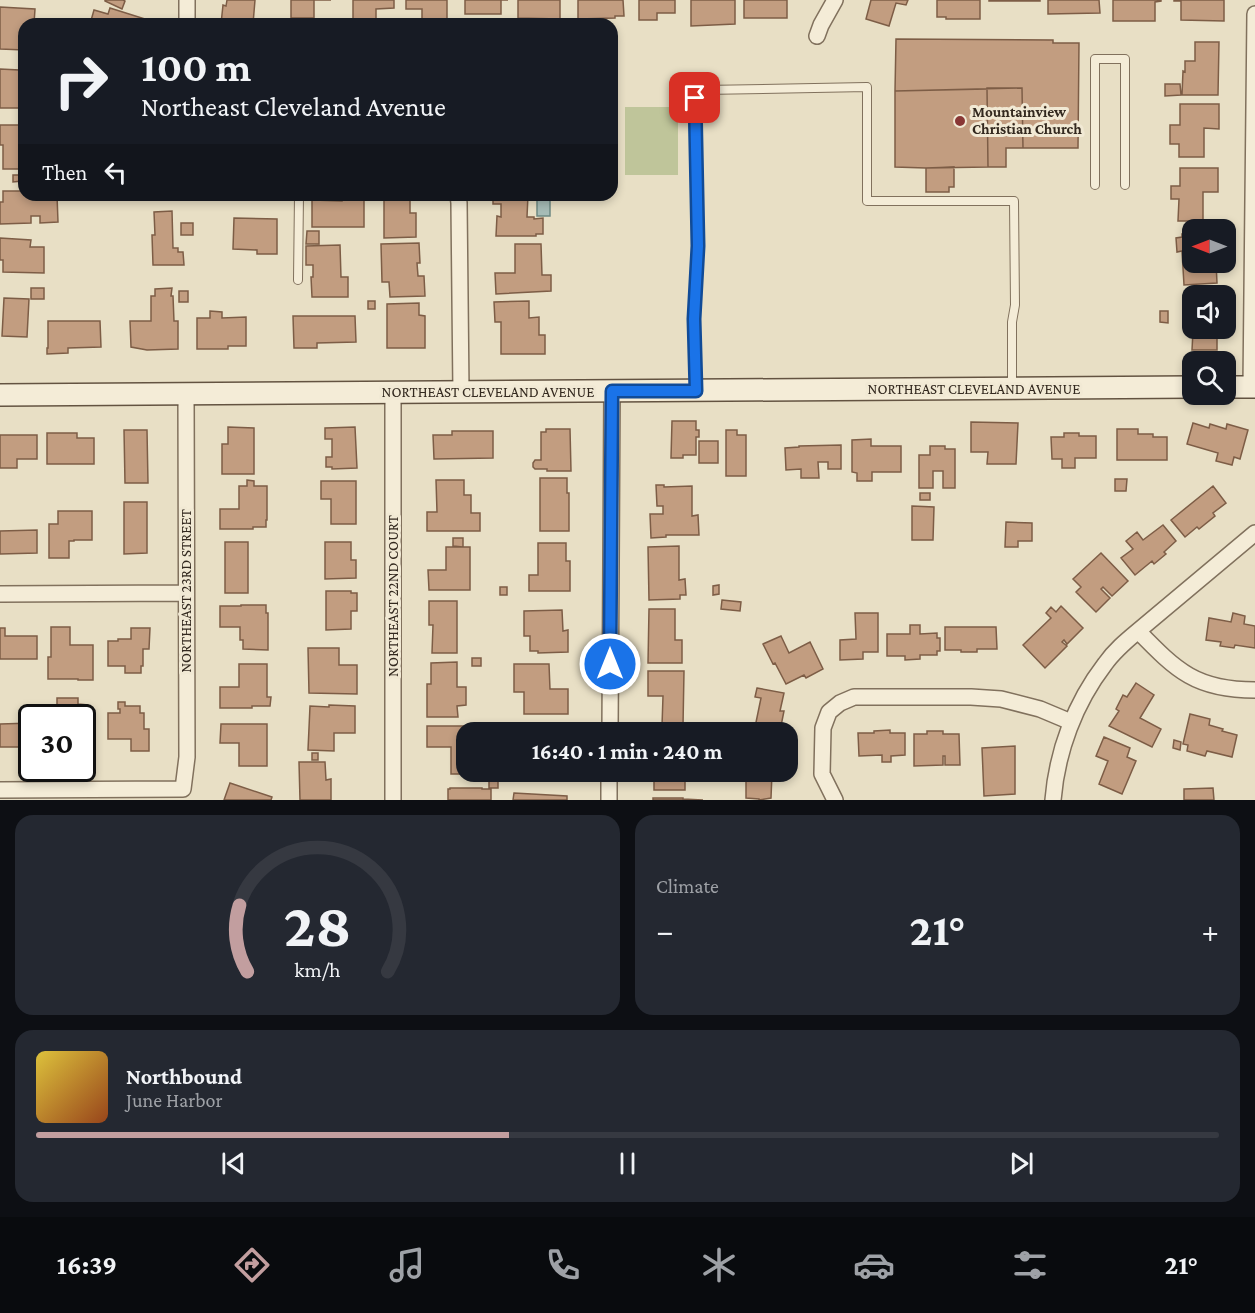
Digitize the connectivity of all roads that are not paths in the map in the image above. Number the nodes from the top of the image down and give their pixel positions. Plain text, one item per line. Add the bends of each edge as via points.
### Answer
1 (187, 0) edge
2 (835, 0) edge
3 (1255, 14) edge
4 (187, 18) edge
5 (817, 36) dead end
6 (1095, 185) dead end
7 (1125, 185) dead end
8 (299, 201) edge
9 (459, 201) edge
10 (298, 280) dead end
11 (1182, 387) edge
12 (1236, 387) edge
13 (1253, 387) edge
14 (1012, 388) junction
15 (612, 391) junction
16 (696, 391) junction
17 (461, 392) junction
18 (186, 393) junction
19 (393, 393) junction
20 (0, 396) edge
21 (1255, 533) edge
22 (186, 593) junction
23 (0, 594) edge
24 (1138, 631) junction
25 (1255, 690) edge
26 (610, 722) edge
27 (1071, 722) junction
28 (609, 782) edge
29 (0, 790) edge
30 (84, 795) edge
31 (393, 800) edge
32 (609, 800) edge
33 (835, 800) edge
34 (1053, 800) edge

1 - 4 street
2 - 5 street
3 - 13 street
6 - 7 lane via 1095,59 1125,59
8 - 10 lane
9 - 17 street
11 - 14 street, NORTHEAST CLEVELAND AVENUE
12 - 13 street
14 - 16 street, NORTHEAST CLEVELAND AVENUE
14 - 16 lane via 1014,201 867,201 867,87 703,90 695,98
15 - 16 street, NORTHEAST CLEVELAND AVENUE
15 - 17 street, NORTHEAST CLEVELAND AVENUE
15 - 26 street
17 - 19 street, NORTHEAST CLEVELAND AVENUE
18 - 19 street, NORTHEAST CLEVELAND AVENUE
18 - 20 street, NORTHEAST CLEVELAND AVENUE
18 - 22 street, NORTHEAST 23RD STREET
19 - 31 street, NORTHEAST 22ND COURT
21 - 24 street
22 - 23 street
22 - 30 street, NORTHEAST 23RD STREET via 187,757 183,789
24 - 25 street via 1179,670 1198,681
24 - 27 street via 1106,663
27 - 33 street via 1001,699 855,697 829,712 823,728 822,774
27 - 34 street
28 - 32 street
29 - 30 street

